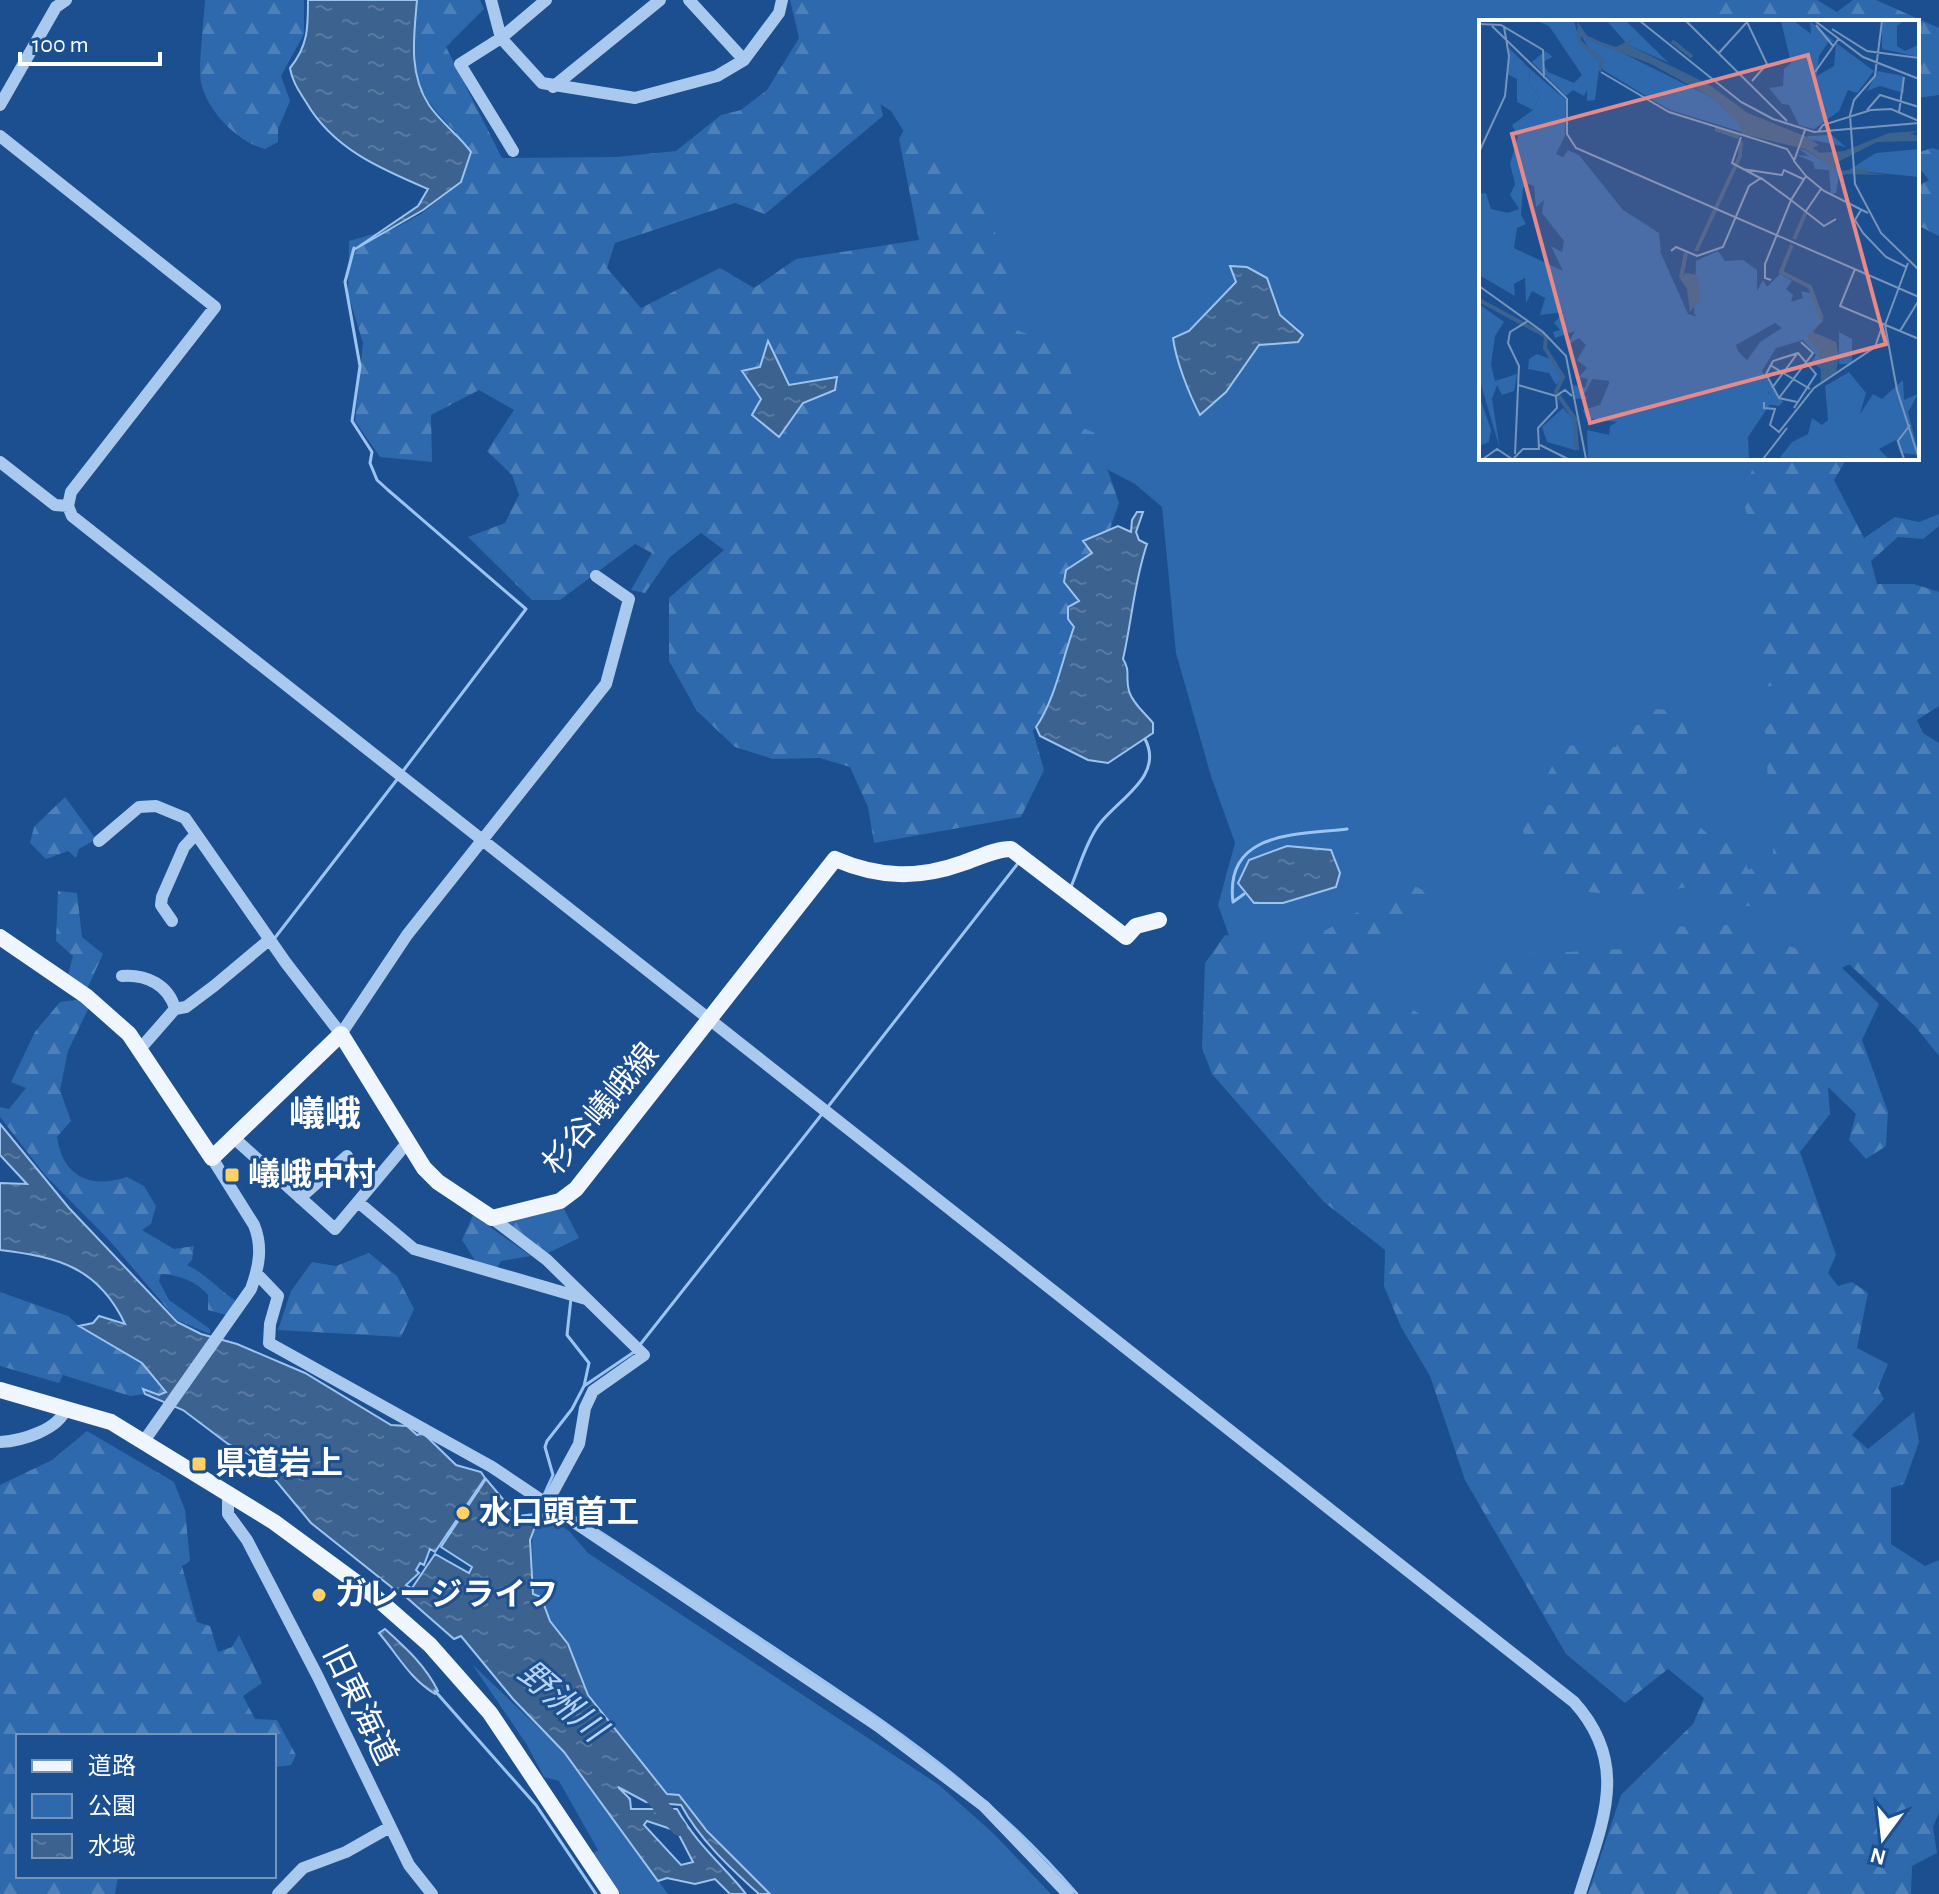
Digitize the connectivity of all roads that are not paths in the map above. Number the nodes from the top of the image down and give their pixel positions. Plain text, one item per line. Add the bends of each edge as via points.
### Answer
1 (66, 0) edge
2 (491, 0) edge
3 (546, 0) edge
4 (660, 0) edge
5 (689, 0) edge
6 (782, 0) edge
7 (501, 38) junction
8 (744, 60) junction
9 (553, 87) junction
10 (0, 105) edge
11 (0, 136) edge
12 (513, 151) dead end
13 (0, 462) edge
14 (68, 506) junction
15 (596, 576) dead end
16 (196, 834) junction
17 (483, 840) junction
18 (99, 841) dead end
19 (1159, 920) dead end
20 (172, 921) dead end
21 (0, 937) edge
22 (269, 940) junction
23 (122, 976) dead end
24 (175, 1009) junction
25 (709, 1020) junction
26 (341, 1034) junction
27 (140, 1049) junction
28 (235, 1139) junction
29 (407, 1143) junction
30 (347, 1156) dead end
31 (212, 1158) junction
32 (300, 1198) junction
33 (358, 1202) junction
34 (492, 1218) junction
35 (257, 1274) junction
36 (590, 1301) junction
37 (0, 1390) edge
38 (66, 1408) junction
39 (144, 1441) junction
40 (0, 1442) edge
41 (228, 1495) junction
42 (547, 1503) junction
43 (390, 1827) junction
44 (278, 1894) edge
45 (432, 1894) edge
46 (611, 1894) edge
47 (1068, 1894) edge
48 (1580, 1894) edge

1 - 10 street via 56,7
2 - 7 street
3 - 7 street
4 - 9 street
5 - 8 street
6 - 8 street via 779,13
7 - 9 street via 542,83
7 - 12 street via 460,64
8 - 9 street via 717,76 635,98
11 - 14 street via 215,307 71,492
13 - 14 street via 55,505
14 - 17 street via 72,516
15 - 17 street via 629,599 611,675
16 - 18 street via 185,818 156,806 130,812
16 - 20 street via 184,847 162,897
16 - 22 street
17 - 25 street
17 - 26 street via 407,935
19 - 25 main road, 杉谷嶬峨線 via 1136,926 1126,937 1011,849 910,877 835,859
21 - 27 main road via 86,996
22 - 24 street via 186,1007
22 - 26 street
23 - 24 street via 154,982
24 - 27 street
25 - 34 main road, 杉谷嶬峨線 via 569,1197
25 - 48 street via 1574,1702 1600,1739 1608,1779 1607,1807
26 - 28 main road
26 - 29 main road
27 - 31 main road
28 - 31 main road
28 - 32 street
29 - 33 street
29 - 34 main road via 438,1182
30 - 32 street
31 - 35 street via 259,1237
32 - 33 street via 335,1229
33 - 36 street via 414,1249
34 - 36 street
35 - 39 street
35 - 42 street via 278,1296 269,1343
36 - 42 street via 644,1355 593,1391 579,1444
37 - 38 main road
38 - 39 main road via 111,1422
38 - 40 street via 62,1418 23,1440
39 - 41 main road
41 - 43 street, 旧東海道 via 228,1514 247,1540 318,1677
41 - 46 main road via 323,1557 430,1645 490,1713
42 - 47 street via 947,1774
43 - 44 street via 303,1868
43 - 45 street, 旧東海道 via 409,1865

